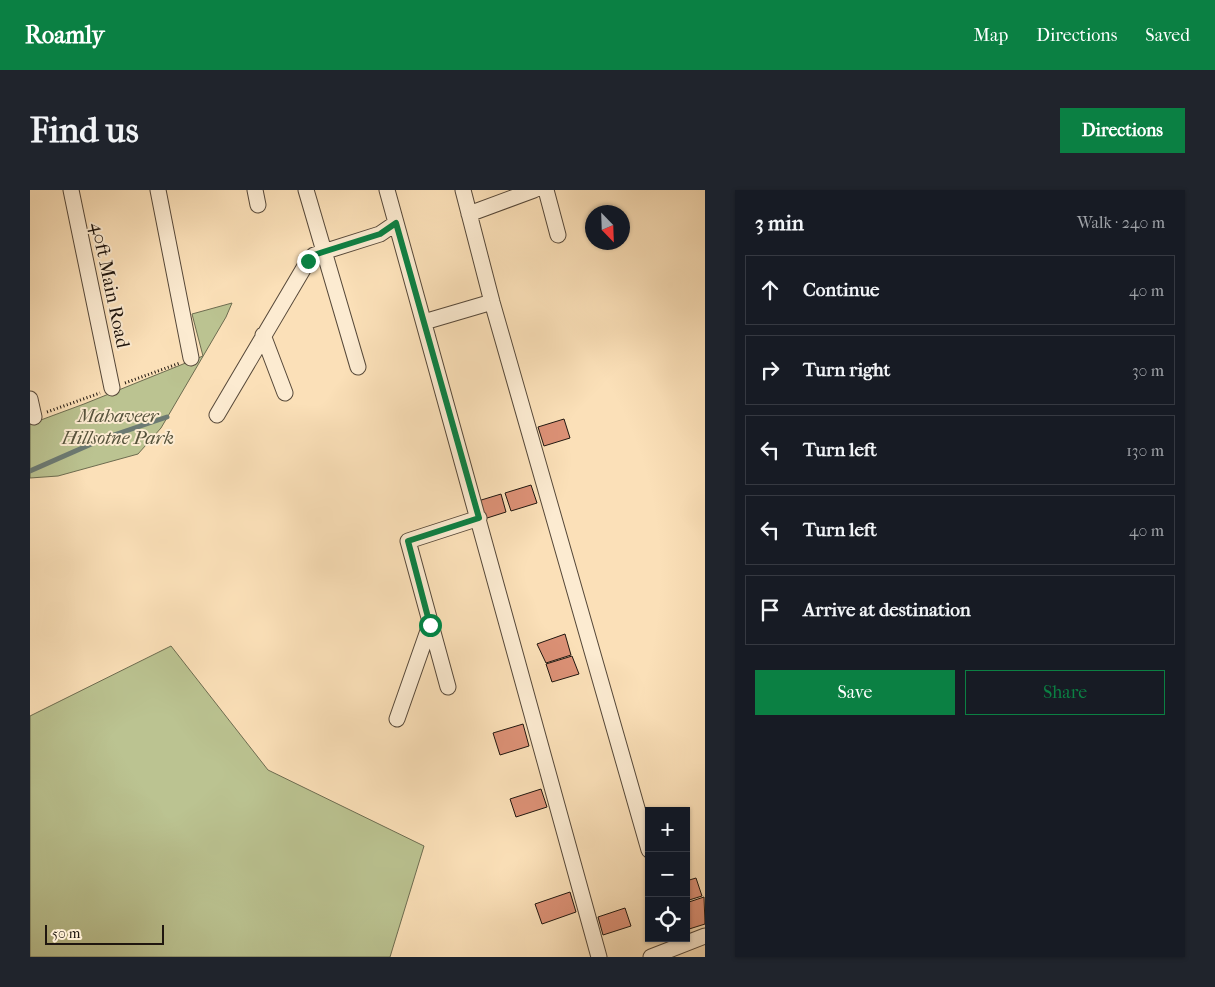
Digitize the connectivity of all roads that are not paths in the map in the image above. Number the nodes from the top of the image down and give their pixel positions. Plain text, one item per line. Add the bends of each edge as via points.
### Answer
1 (71, 190) edge
2 (158, 190) edge
3 (306, 190) edge
4 (387, 190) edge
5 (463, 190) edge
6 (534, 190) edge
7 (546, 190) edge
8 (469, 214) junction
9 (396, 223) junction
10 (558, 235) dead end
11 (323, 252) junction
12 (492, 302) junction
13 (424, 322) junction
14 (264, 335) junction
15 (192, 358) dead end
16 (358, 367) dead end
17 (112, 388) dead end
18 (285, 394) dead end
19 (30, 400) edge
20 (217, 415) dead end
21 (34, 417) dead end
22 (479, 518) junction
23 (430, 625) junction
24 (448, 687) dead end
25 (397, 719) dead end
26 (645, 836) edge
27 (705, 936) edge
28 (600, 957) edge
29 (651, 957) edge

1 - 17 street, 40ft Main Road
2 - 15 street
3 - 11 street
4 - 9 street
5 - 8 street
6 - 8 street
7 - 10 street
8 - 12 street
9 - 11 street via 380,234
9 - 13 street
11 - 14 street via 308,261
11 - 16 street
12 - 13 street
12 - 26 street
13 - 22 street
14 - 18 street
14 - 20 street
19 - 21 street
22 - 23 street via 408,541
22 - 28 street
23 - 24 street
23 - 25 street
27 - 29 street

